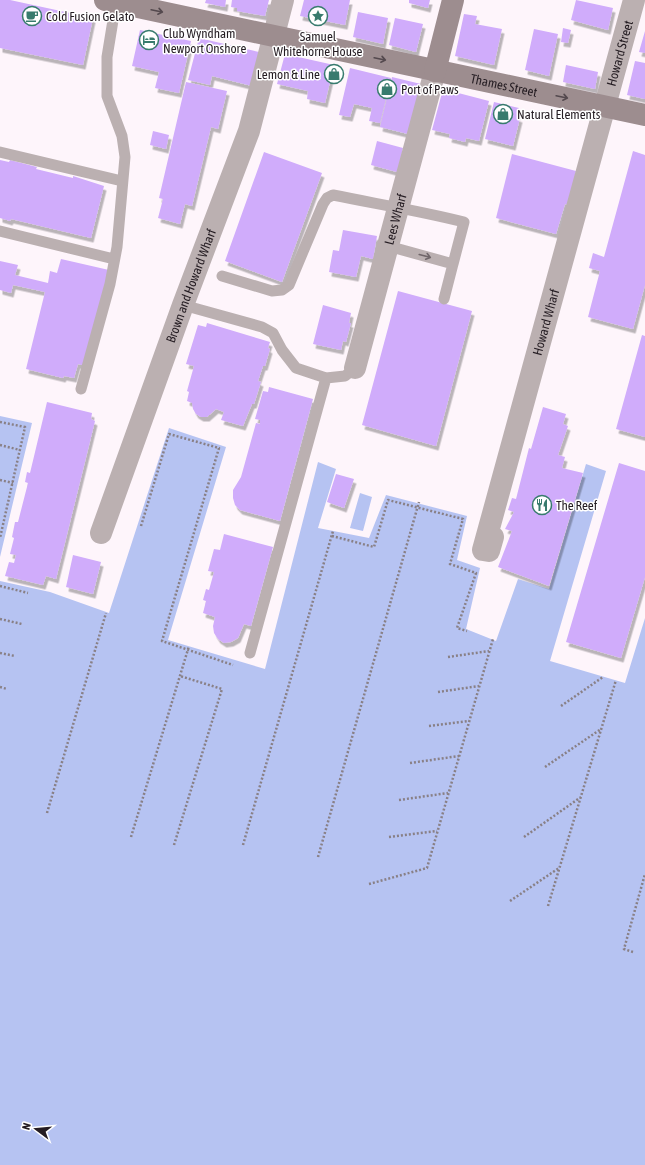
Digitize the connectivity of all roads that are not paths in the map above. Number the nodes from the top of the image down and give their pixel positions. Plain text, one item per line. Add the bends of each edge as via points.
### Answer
1 (283, 0) edge
2 (453, 0) edge
3 (634, 0) edge
4 (120, 2) edge
5 (274, 37) junction
6 (436, 71) junction
7 (605, 106) junction
8 (645, 115) edge
9 (0, 152) edge
10 (122, 181) junction
11 (398, 209) junction
12 (0, 231) edge
13 (388, 246) junction
14 (114, 259) junction
15 (454, 264) junction
16 (222, 276) dead end
17 (444, 299) dead end
18 (183, 305) junction
19 (355, 368) joint
20 (326, 378) junction
21 (81, 389) dead end
22 (101, 533) dead end
23 (487, 538) dead end
24 (250, 653) dead end

1 - 5 street, Brown and Howard Wharf
2 - 6 main road
3 - 7 street, Howard Street
4 -> 5 main road, Thames Street
4 - 10 lane via 107,57 107,96 122,136 125,156
5 -> 6 main road, Thames Street
5 - 18 street, Brown and Howard Wharf via 249,131
6 -> 7 main road, Thames Street
6 - 11 street, Lees Wharf
7 - 8 main road, Thames Street
7 - 23 street, Howard Wharf
9 - 10 lane
10 - 14 lane
11 - 13 street, Lees Wharf
11 - 15 lane via 416,210 464,222
11 - 16 lane via 333,195 323,204 290,285 282,290 272,291
12 - 14 lane
13 -> 15 lane
13 - 19 street, Lees Wharf
14 - 21 lane via 110,284
15 - 17 lane
18 - 20 lane via 262,327 273,333 296,368
18 - 22 street, Brown and Howard Wharf
19 - 20 lane via 345,376
20 - 24 lane

